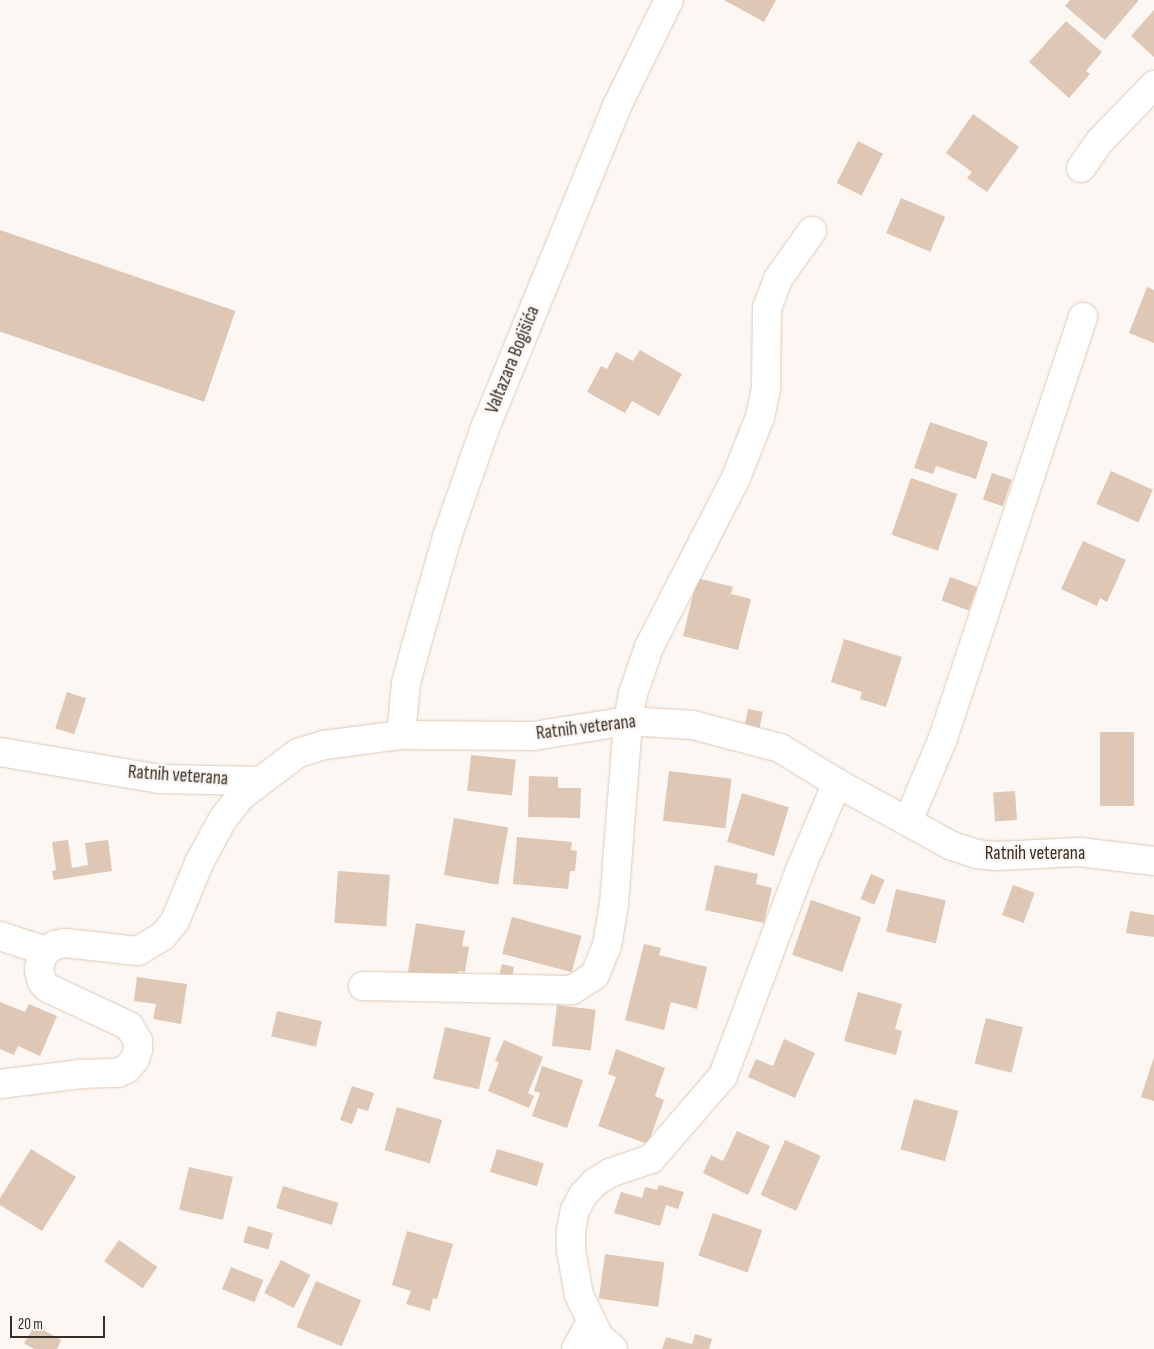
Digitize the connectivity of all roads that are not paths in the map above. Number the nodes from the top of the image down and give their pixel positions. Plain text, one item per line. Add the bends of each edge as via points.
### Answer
1 (669, 0) edge
2 (1154, 85) edge
3 (1081, 168) dead end
4 (812, 231) dead end
5 (1083, 317) dead end
6 (628, 721) junction
7 (401, 735) junction
8 (0, 752) edge
9 (260, 781) junction
10 (836, 783) junction
11 (908, 820) junction
12 (1154, 862) edge
13 (0, 936) edge
14 (46, 951) junction
15 (363, 986) dead end
16 (0, 1084) edge
17 (592, 1326) junction
18 (576, 1349) edge
19 (612, 1349) edge

1 - 7 street, Valtazara Bogišića via 617,106 485,428 447,537 416,646 406,683
2 - 3 street via 1100,141
4 - 6 street via 778,279 766,308 766,388 760,417 735,480 649,647
5 - 11 street via 942,741
6 - 7 street, Ratnih veterana via 533,736
6 - 10 street, Ratnih veterana via 693,725 780,748
6 - 15 street via 614,904 607,946 595,975 572,990
7 - 9 street, Ratnih veterana via 342,742 298,753
8 - 9 street, Ratnih veterana via 160,779
9 - 14 street via 241,796 223,819 200,861 175,921 163,936 138,951 65,943
10 - 11 street, Ratnih veterana
10 - 17 street via 800,870 724,1076 651,1159 610,1173 594,1183 575,1210 571,1230 573,1272
11 - 12 street, Ratnih veterana via 952,846 977,854 1079,852
13 - 14 street
14 - 16 street via 39,970 42,982 48,988 129,1026 138,1041 135,1059 118,1073
17 - 18 street
17 - 19 street

